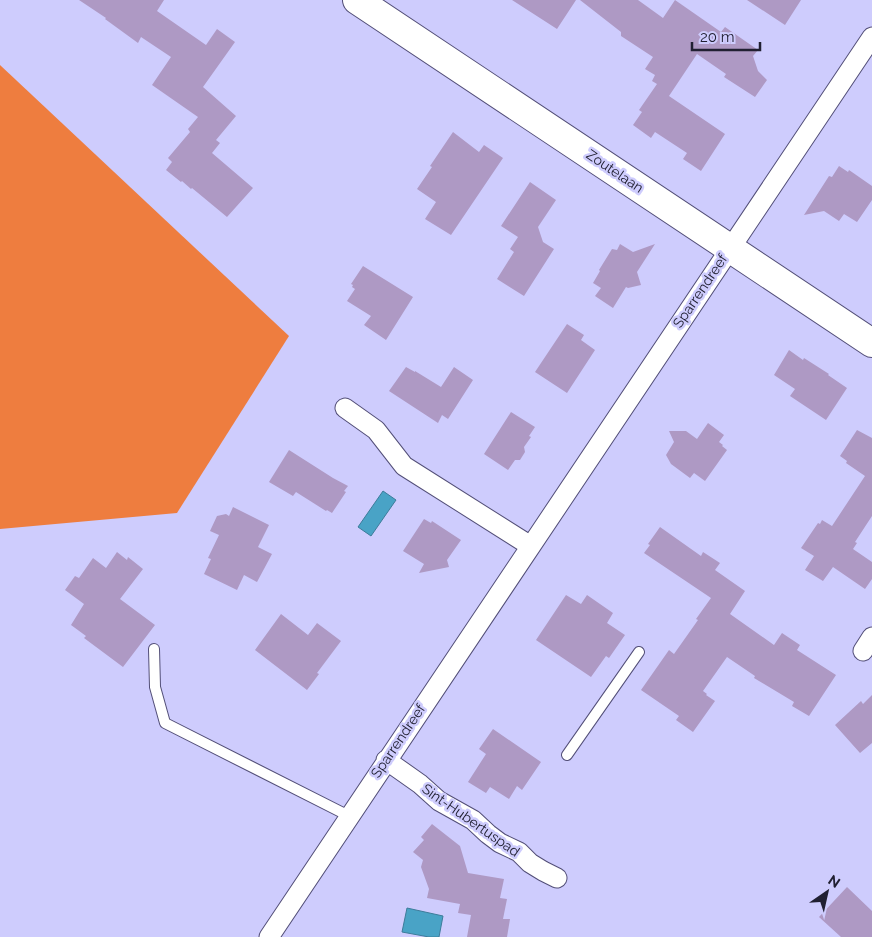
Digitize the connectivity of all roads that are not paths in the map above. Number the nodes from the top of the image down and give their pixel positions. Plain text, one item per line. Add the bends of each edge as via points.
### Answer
1 (357, 0) edge
2 (872, 37) edge
3 (729, 247) junction
4 (872, 343) edge
5 (345, 408) dead end
6 (529, 545) junction
7 (154, 649) dead end
8 (639, 652) dead end
9 (567, 755) dead end
10 (386, 760) junction
11 (349, 816) junction
12 (557, 878) dead end
13 (268, 937) edge

1 - 3 street, Zoutelaan
2 - 3 street, Sparrendreef
3 - 4 street, Zoutelaan
3 - 6 street, Sparrendreef
5 - 6 street via 376,430 404,466
6 - 10 street, Sparrendreef
7 - 11 lane via 155,687 165,722
8 - 9 lane
10 - 11 street, Sparrendreef
10 - 12 street, Sint-Hubertuspad via 439,801 473,820 500,843
11 - 13 street, Sparrendreef

